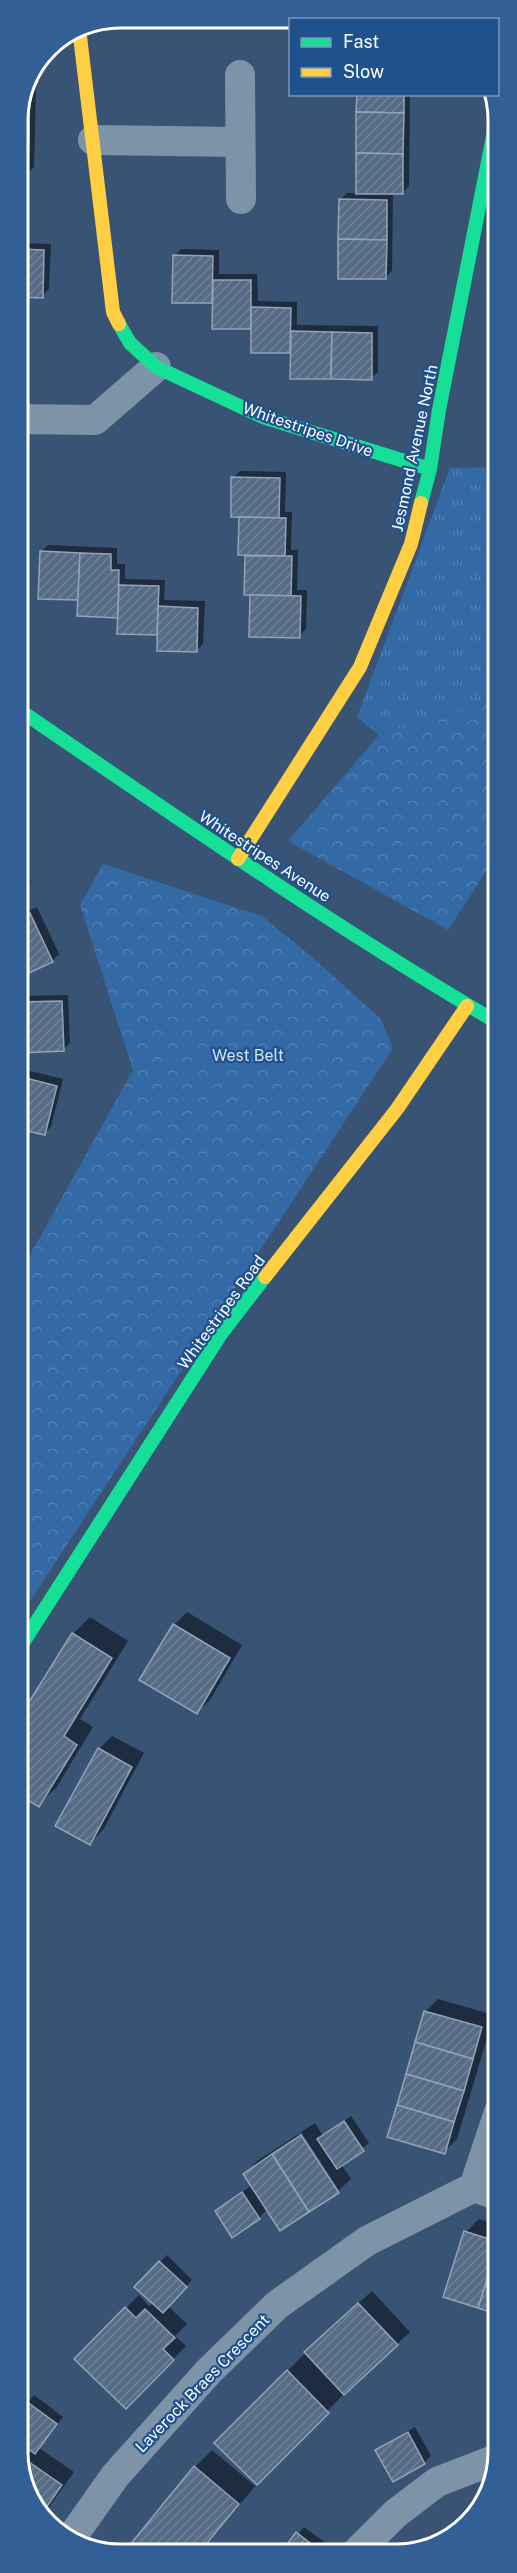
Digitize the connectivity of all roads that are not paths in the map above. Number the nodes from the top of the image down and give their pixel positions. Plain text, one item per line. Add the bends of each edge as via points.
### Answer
1 (80, 38) edge
2 (240, 75) dead end
3 (93, 140) junction
4 (240, 142) junction
5 (489, 156) edge
6 (241, 199) dead end
7 (156, 368) junction
8 (29, 419) edge
9 (430, 468) junction
10 (29, 716) edge
11 (238, 859) junction
12 (467, 1006) junction
13 (489, 1018) edge
14 (28, 1633) edge
15 (487, 2192) edge
16 (488, 2462) edge
17 (75, 2533) edge
18 (365, 2544) edge

1 - 3 street, Whitestripes Drive
2 - 4 street
3 - 4 street
3 - 7 street, Whitestripes Drive via 113,312 130,343
4 - 6 street
5 - 9 street, Jesmond Avenue North
7 - 8 street via 95,420
7 - 9 street, Whitestripes Drive via 263,417
9 - 11 street, Jesmond Avenue North via 411,544 360,666
10 - 11 street, Whitestripes Avenue
11 - 12 street, Whitestripes Avenue
12 - 13 street, Whitestripes Avenue
12 - 14 street, Whitestripes Road via 397,1110 221,1334
15 - 17 street, Laverock Braes Crescent via 367,2241 277,2305 209,2371 123,2468
16 - 18 street via 437,2482 394,2514

